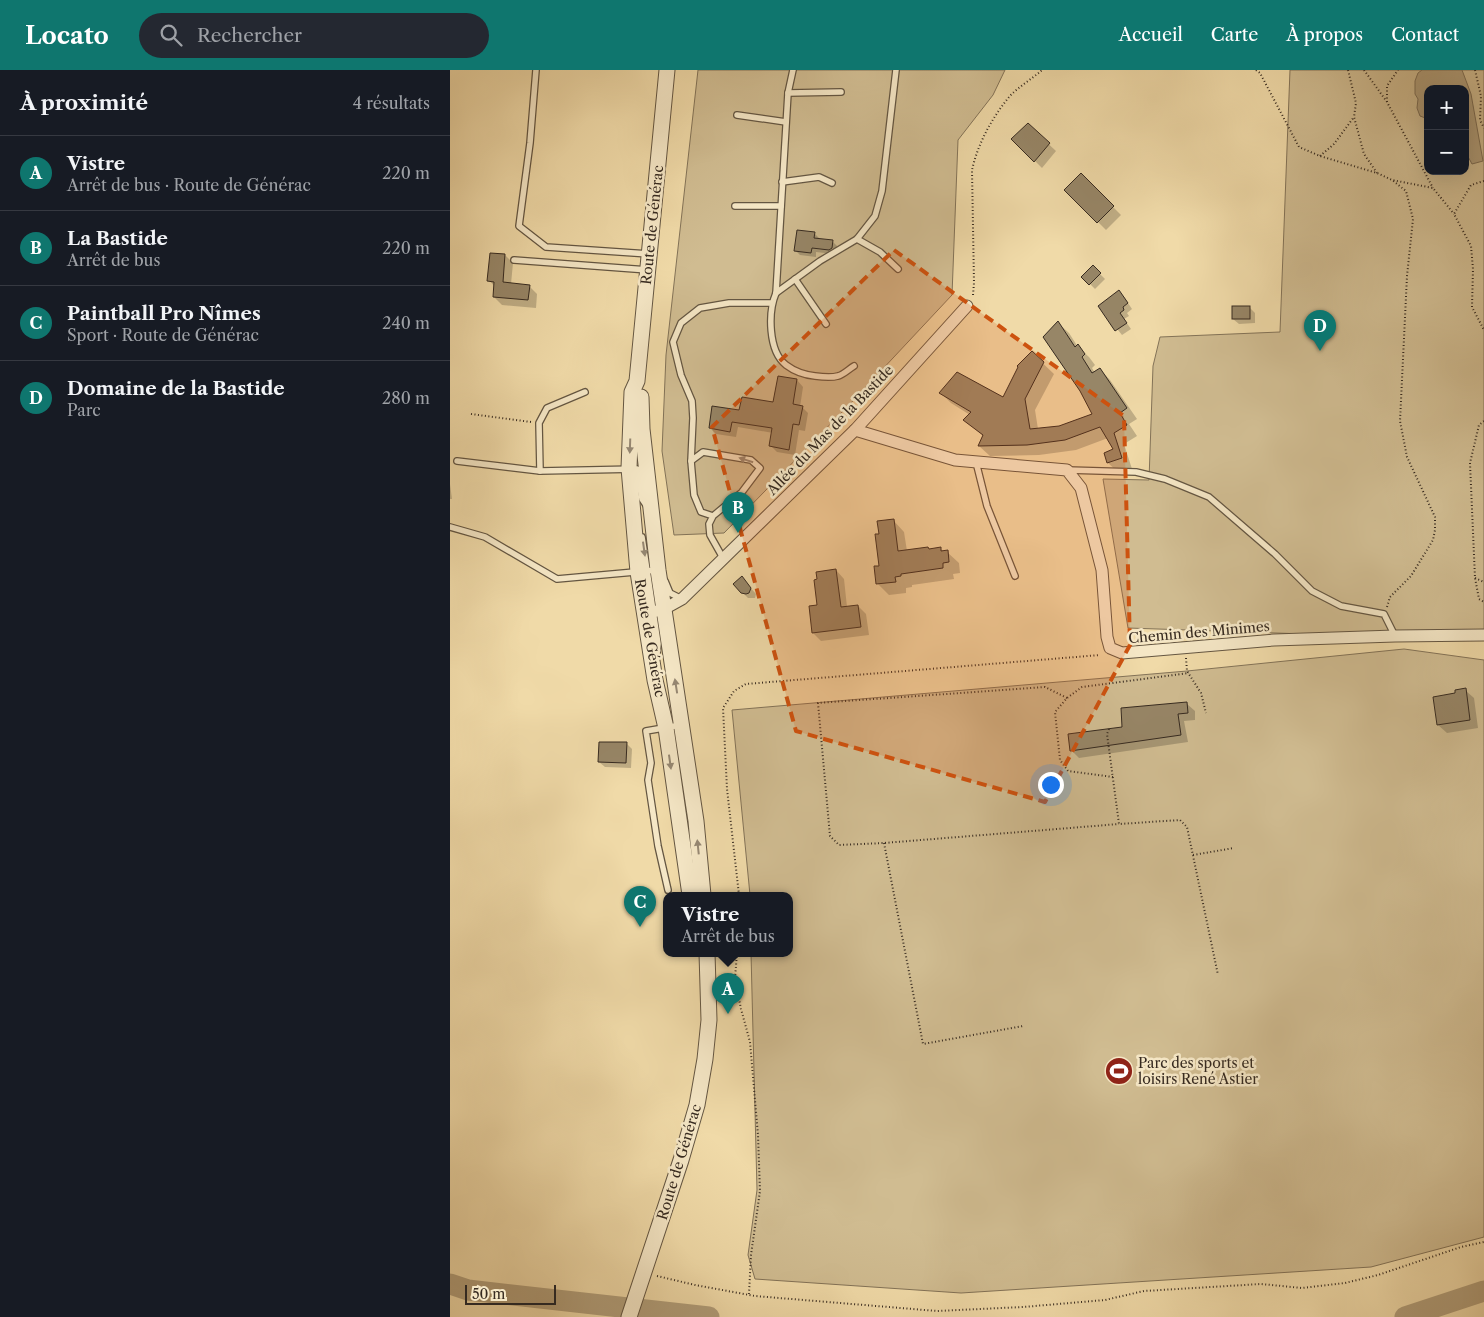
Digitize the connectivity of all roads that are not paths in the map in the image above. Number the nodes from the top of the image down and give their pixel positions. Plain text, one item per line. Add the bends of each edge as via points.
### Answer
1 (536, 70) edge
2 (667, 70) edge
3 (793, 70) edge
4 (896, 70) edge
5 (841, 92) dead end
6 (788, 93) junction
7 (738, 115) dead end
8 (786, 122) junction
9 (782, 182) junction
10 (832, 183) dead end
11 (735, 206) dead end
12 (781, 206) junction
13 (857, 239) junction
14 (649, 254) junction
15 (514, 260) dead end
16 (898, 269) dead end
17 (648, 270) junction
18 (795, 279) junction
19 (776, 293) junction
20 (772, 303) junction
21 (967, 306) road end
22 (826, 324) dead end
23 (854, 366) dead end
24 (637, 381) junction
25 (584, 392) dead end
26 (642, 429) junction
27 (855, 430) junction
28 (457, 461) dead end
29 (691, 461) junction
30 (976, 462) junction
31 (629, 468) junction
32 (1067, 470) junction
33 (540, 471) junction
34 (653, 515) junction
35 (713, 516) junction
36 (450, 527) edge
37 (723, 558) junction
38 (648, 571) junction
39 (1015, 576) dead end
40 (682, 599) junction
41 (659, 610) junction
42 (1484, 635) edge
43 (1396, 636) junction
44 (656, 680) junction
45 (675, 726) junction
46 (668, 890) dead end
47 (690, 892) edge
48 (703, 892) edge
49 (700, 957) edge
50 (707, 957) edge
51 (708, 1003) junction
52 (629, 1317) edge

1 - 14 lane via 519,226 546,247
2 - 14 street, Route de Générac
3 - 6 lane
4 - 13 lane via 882,191 875,216
5 - 6 lane
6 - 8 lane
7 - 8 lane
8 - 9 lane
9 - 10 lane via 819,177
9 - 12 lane
11 - 12 lane
12 - 19 lane
13 - 16 lane via 880,252
13 - 18 lane
14 - 17 street, Route de Générac
15 - 17 lane
17 - 24 street, Route de Générac
18 - 19 lane
18 - 22 lane
19 - 20 lane
20 - 23 lane via 771,335 785,364 804,374 823,377 839,376
20 - 29 lane via 730,303 700,308 681,323 673,342 681,375 692,401
21 - 27 street, Allée du Mas de la Bastide
24 - 26 street, Route de Générac via 641,394
24 -> 31 street, Route de Générac via 632,392
25 - 33 lane via 546,408 539,423
26 - 34 street, Route de Générac
26 - 40 lane via 649,457 663,576 670,592
27 - 30 street via 955,460
27 - 37 street, Allée du Mas de la Bastide
28 - 33 lane
29 - 35 lane via 694,495 701,512
35 -> 29 lane via 742,492 760,468 751,460 703,452
30 - 32 street
30 - 39 lane via 987,506
31 - 33 lane
31 - 34 lane via 637,469 642,499
31 -> 38 street, Route de Générac via 632,502
32 - 43 lane via 1136,472 1165,479 1209,497 1312,591 1341,606 1384,614
32 - 43 street, Chemin des Minimes via 1081,488 1102,570 1110,648 1122,653 1274,640
34 - 38 street, Route de Générac
35 - 37 lane via 709,524 710,535
36 - 38 lane via 485,537 557,579
37 - 40 street, Allée du Mas de la Bastide
38 - 41 street, Route de Générac
38 - 44 street, Route de Générac
40 - 41 street, Allée du Mas de la Bastide
41 - 44 lane
45 -> 41 street, Route de Générac
42 - 43 street, Chemin des Minimes
44 - 45 street, Route de Générac
45 - 46 lane via 646,731 651,763 648,780
45 -> 47 street, Route de Générac
48 -> 45 street, Route de Générac via 691,788
49 - 51 street, Route de Générac
50 - 51 street, Route de Générac
51 - 52 street, Route de Générac via 706,1058 697,1105 682,1160

